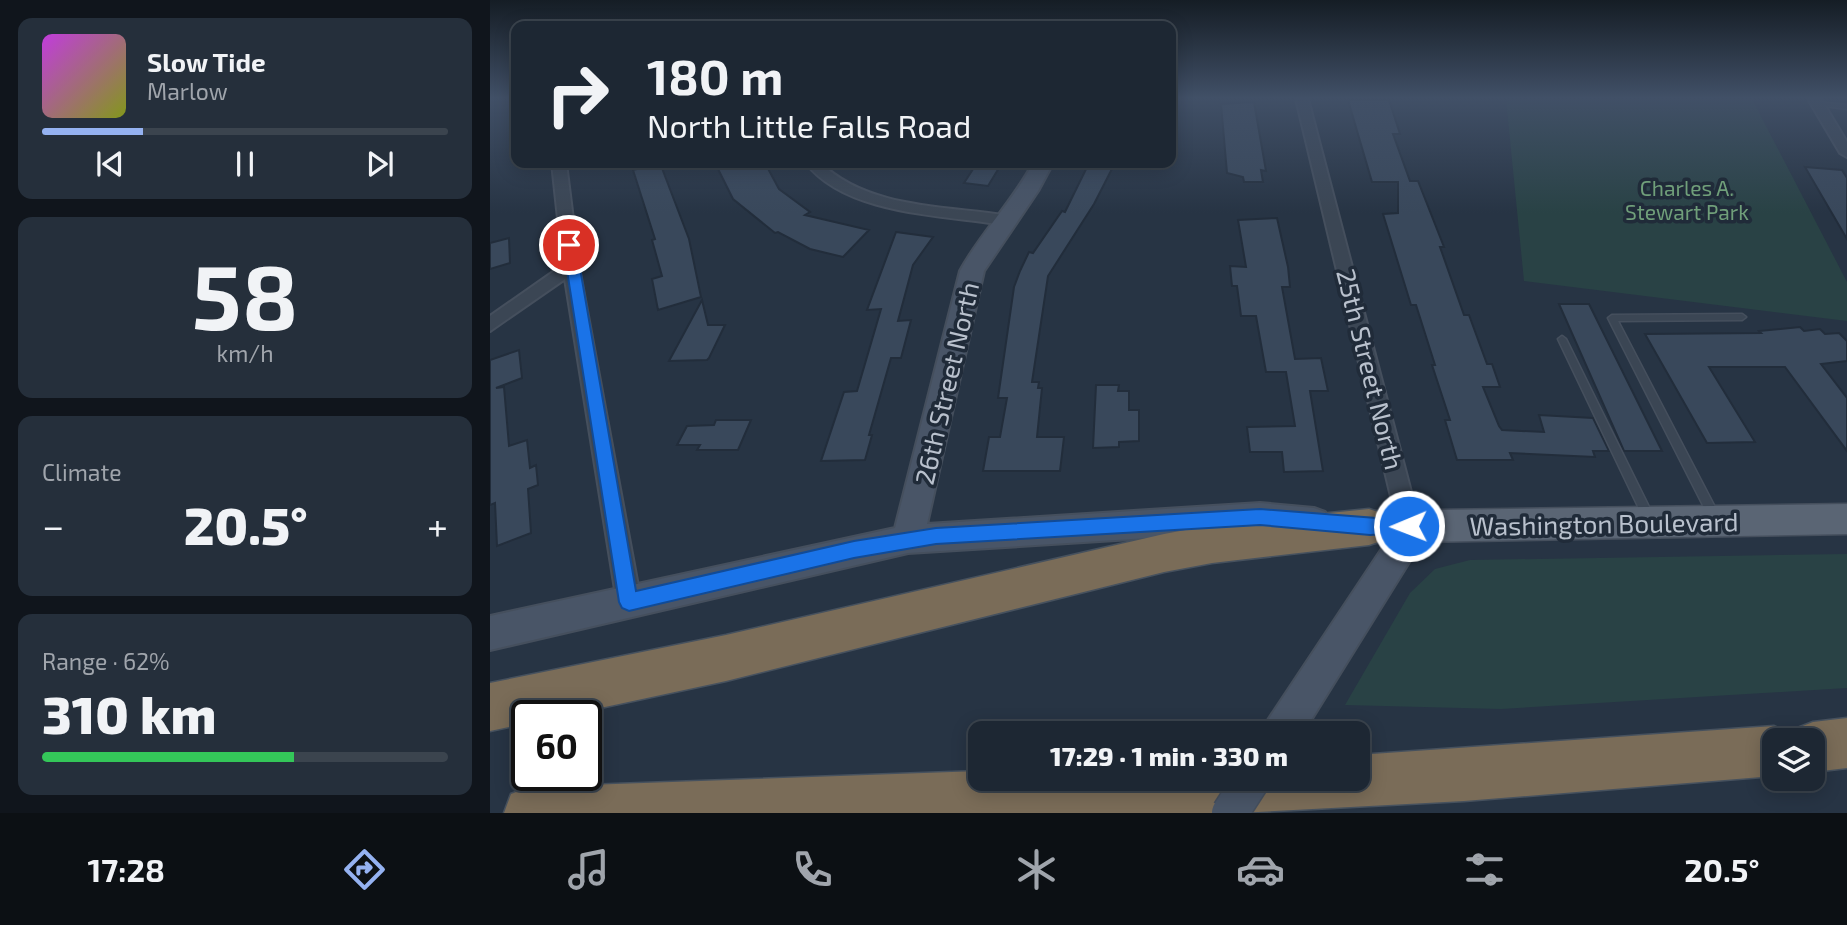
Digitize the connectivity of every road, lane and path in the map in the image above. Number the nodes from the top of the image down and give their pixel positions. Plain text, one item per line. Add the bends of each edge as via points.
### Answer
1 (1310, 137) edge
2 (1837, 137) edge
3 (1847, 153) edge
4 (560, 168) edge
5 (818, 168) edge
6 (1040, 168) edge
7 (1004, 220) junction
8 (571, 267) junction
9 (1742, 317) dead end
10 (490, 325) edge
11 (1562, 339) dead end
12 (1847, 519) edge
13 (1717, 521) junction
14 (1651, 522) junction
15 (1389, 527) junction
16 (908, 539) junction
17 (629, 602) junction
18 (490, 633) edge
19 (490, 707) edge
20 (1289, 721) edge
21 (1847, 743) edge
22 (1825, 746) edge
23 (1762, 752) edge
24 (1244, 791) edge
25 (530, 813) edge
26 (1230, 813) edge

1 - 15 street, 25th Street North
2 - 3 street
4 - 8 street
5 - 7 street via 830,180 870,198
6 - 7 main road, 26th Street North
7 - 16 main road, 26th Street North via 981,252 968,281
8 - 10 street
8 - 17 street
9 - 13 lane via 1612,318
11 - 14 lane
12 - 13 main road, Washington Boulevard
13 - 14 main road, Washington Boulevard
14 - 15 main road, Washington Boulevard
15 - 16 main road, Washington Boulevard via 1260,517
15 - 19 highway via 1164,553 713,661
15 - 20 main road via 1400,550
16 - 17 main road, Washington Boulevard
17 - 18 main road, Washington Boulevard
21 - 22 highway
23 - 25 highway via 1546,770 1293,783
24 - 26 main road, bridge

